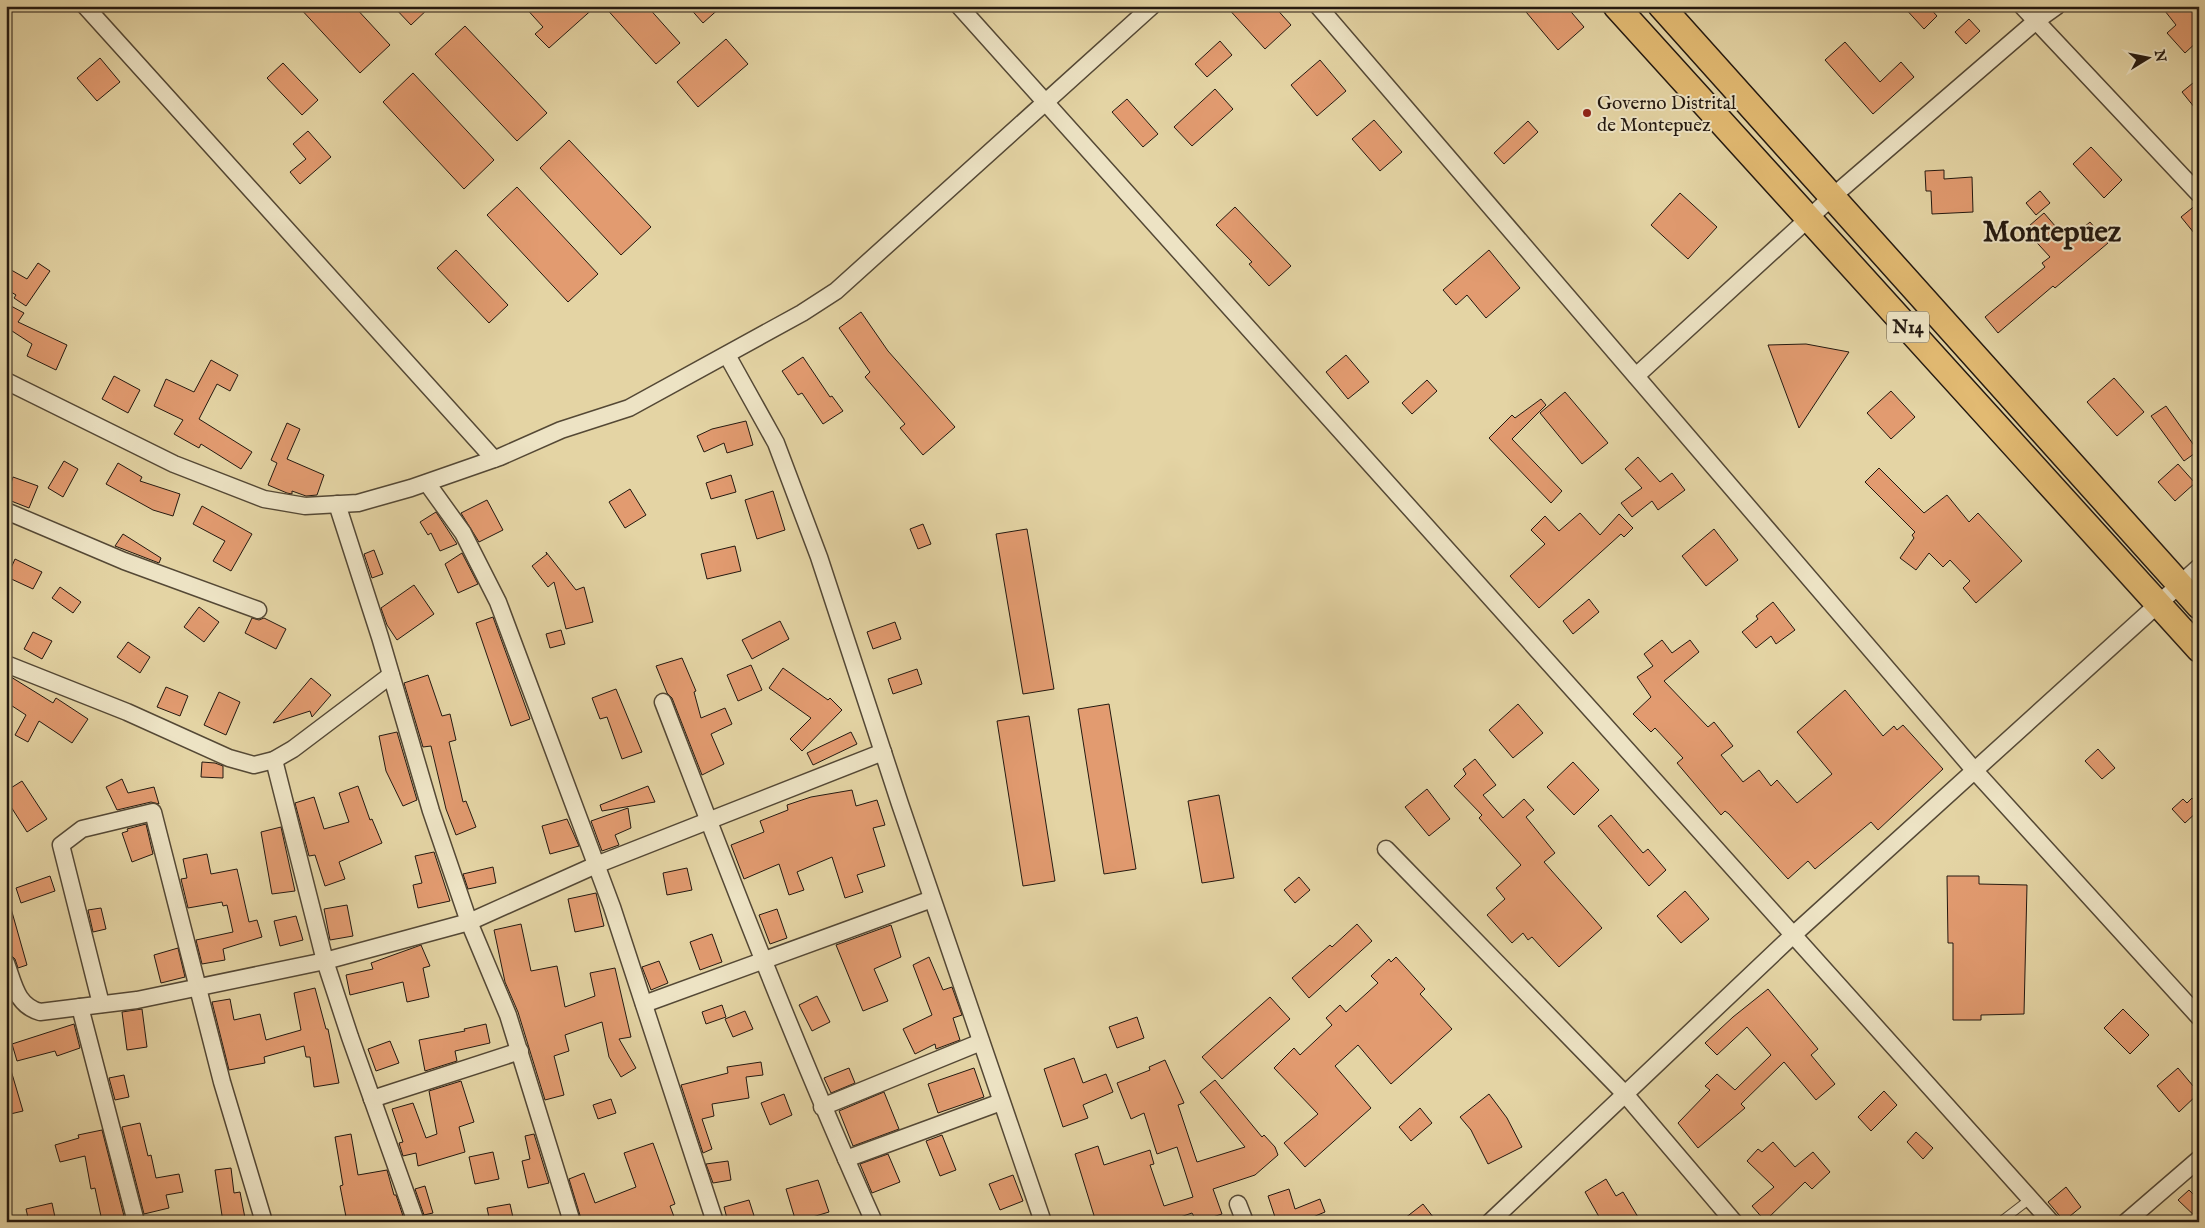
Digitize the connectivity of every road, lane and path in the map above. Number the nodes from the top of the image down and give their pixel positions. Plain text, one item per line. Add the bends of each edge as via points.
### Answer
1 (85, 6) edge
2 (959, 6) edge
3 (1152, 6) edge
4 (1318, 6) edge
5 (1616, 6) edge
6 (2022, 6) edge
7 (2057, 6) edge
8 (1668, 14) edge
9 (2036, 21) junction
10 (1652, 46) junction
11 (1046, 102) junction
12 (2199, 194) edge
13 (1832, 197) junction
14 (1810, 219) junction
15 (727, 355) junction
16 (1636, 376) junction
17 (6, 381) edge
18 (2030, 418) junction
19 (2009, 437) junction
20 (494, 459) junction
21 (427, 483) junction
22 (337, 504) junction
23 (6, 511) edge
24 (2199, 567) edge
25 (2180, 585) junction
26 (2159, 605) junction
27 (2199, 606) edge
28 (258, 610) dead end
29 (2199, 649) edge
30 (6, 664) edge
31 (391, 675) junction
32 (663, 702) dead end
33 (883, 752) junction
34 (274, 760) junction
35 (1975, 771) junction
36 (708, 822) junction
37 (1386, 849) dead end
38 (596, 865) junction
39 (932, 899) junction
40 (469, 922) junction
41 (1792, 936) junction
42 (762, 960) junction
43 (325, 961) junction
44 (6, 963) edge
45 (199, 987) junction
46 (101, 1004) junction
47 (644, 1004) junction
48 (80, 1007) junction
49 (2199, 1017) edge
50 (981, 1042) junction
51 (520, 1051) junction
52 (1625, 1094) junction
53 (372, 1099) junction
54 (1001, 1102) junction
55 (822, 1107) junction
56 (846, 1159) junction
57 (2199, 1159) edge
58 (2030, 1199) junction
59 (1238, 1204) dead end
60 (136, 1222) edge
61 (264, 1222) edge
62 (416, 1222) edge
63 (572, 1222) edge
64 (715, 1222) edge
65 (874, 1222) edge
66 (1043, 1222) edge
67 (1245, 1222) edge
68 (1490, 1222) edge
69 (1734, 1222) edge
70 (2000, 1222) edge
71 (2050, 1222) edge
72 (2126, 1222) edge

1 - 20 street
2 - 11 street
3 - 11 street
4 - 16 street
5 - 10 main road, N14
6 - 9 street
7 - 9 street
8 - 10 main road
8 - 13 main road, N14
9 - 12 street
9 - 13 street
10 - 14 main road, N14
11 - 15 street via 836,292
11 - 41 street
13 - 14 street
13 - 18 main road, N14
14 - 16 street
14 - 19 main road, N14
15 - 20 street via 629,408 561,430
15 - 33 street via 776,443 819,557
16 - 35 street
17 - 22 street via 174,464 264,499 304,506
18 - 19 main road
18 - 25 main road, N14
19 - 26 main road, N14
20 - 21 street
21 - 22 street via 358,503
21 - 38 street via 463,533 498,602
22 - 31 street
23 - 28 street via 124,561
24 - 25 street
25 - 26 street
25 - 27 main road, N14
26 - 29 main road, N14
26 - 35 street
30 - 34 street via 229,758 254,765
31 - 34 street
31 - 40 street
32 - 36 street
33 - 36 street
33 - 39 street
34 - 43 street
35 - 41 street
35 - 49 street
36 - 38 street
36 - 42 street
37 - 52 street
38 - 40 street
38 - 47 street
39 - 42 street
39 - 50 street
40 - 43 street
40 - 51 street
41 - 52 street
41 - 58 street
42 - 47 street
42 - 55 street
43 - 45 street
43 - 53 street
44 - 48 street via 19,998 28,1008 40,1012
45 - 46 street
45 - 46 street via 153,812 82,829 61,845
45 - 61 street via 222,1082
46 - 48 street
47 - 64 street
48 - 60 street
50 - 54 street
50 - 55 street
51 - 53 street
51 - 63 street
52 - 68 street
52 - 69 street
53 - 62 street
54 - 56 street
54 - 66 street
55 - 56 street
56 - 65 street
57 - 72 street
58 - 70 lane
58 - 71 street
59 - 67 street

